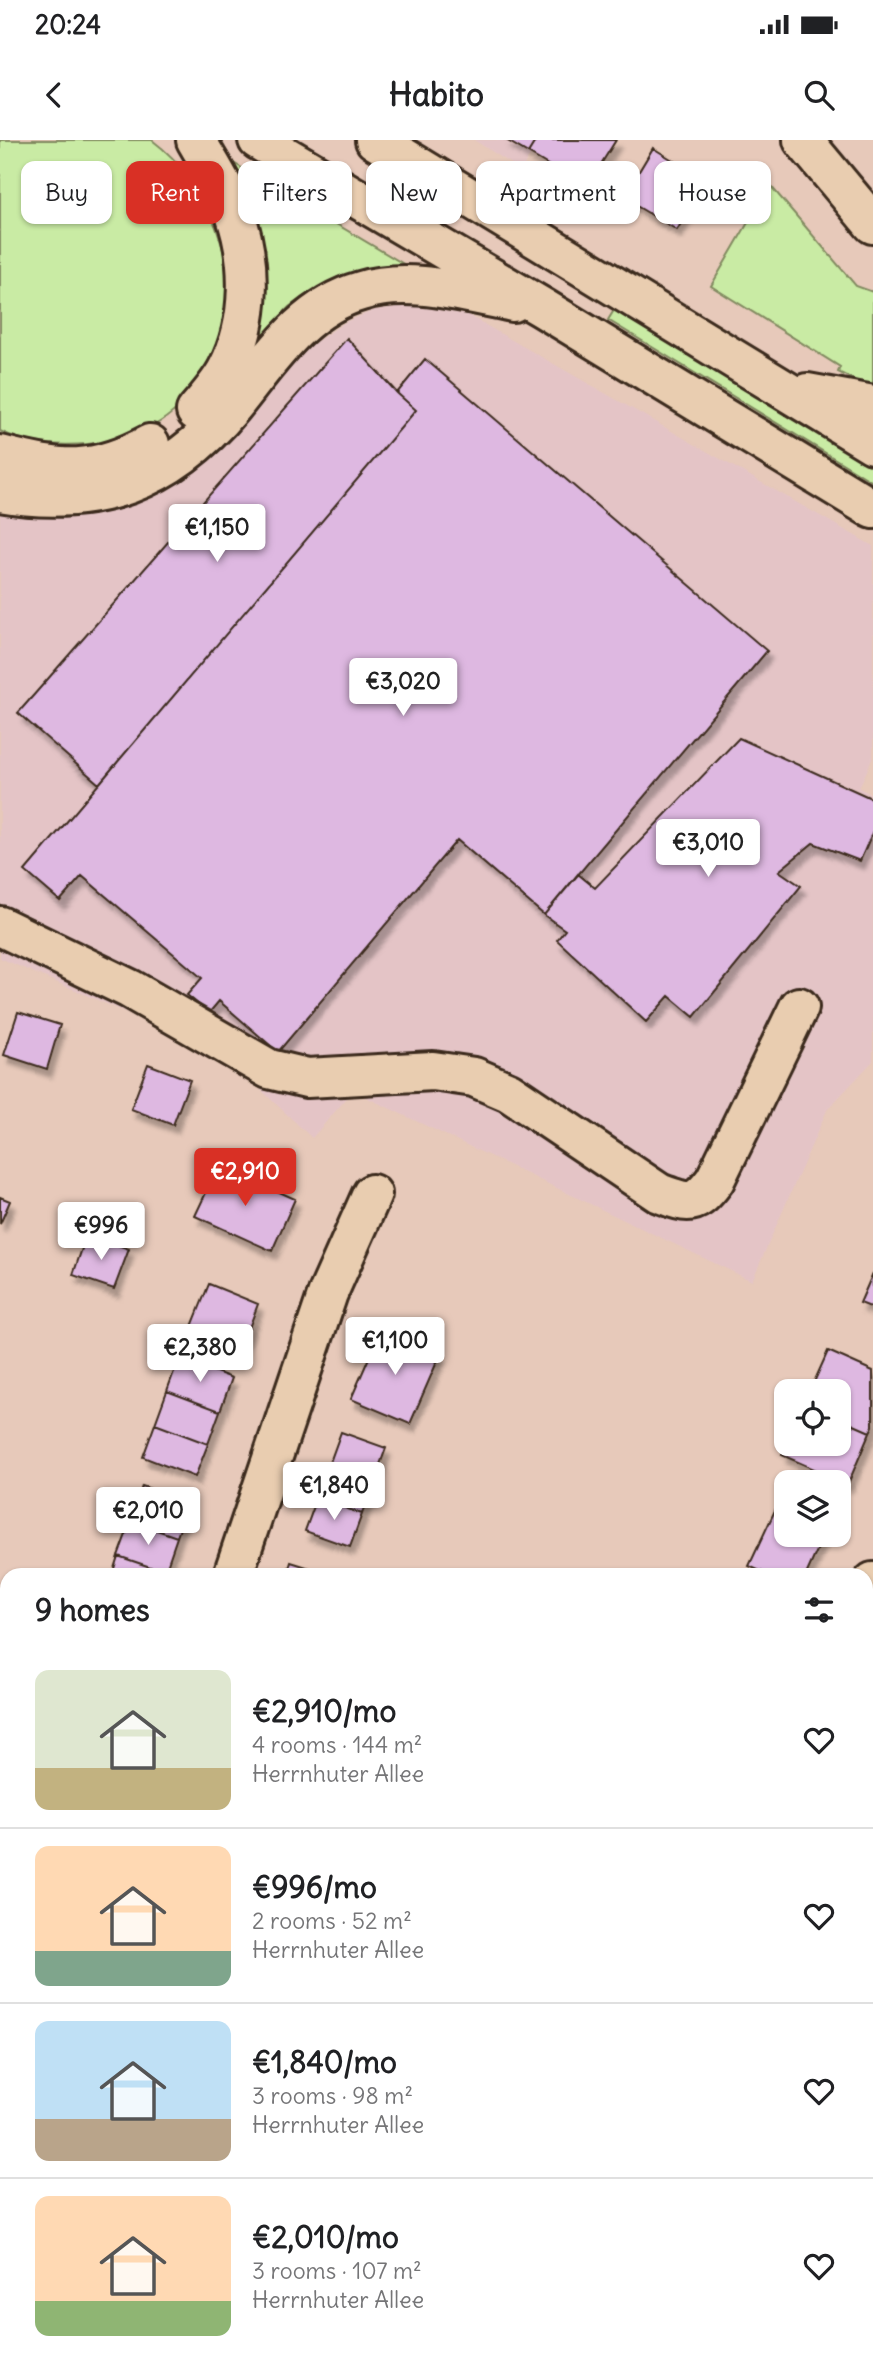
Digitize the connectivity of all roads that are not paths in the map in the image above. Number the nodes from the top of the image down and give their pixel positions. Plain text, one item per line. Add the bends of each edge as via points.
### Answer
1 (196, 140) edge
2 (258, 140) edge
3 (374, 140) edge
4 (803, 140) edge
5 (873, 224) edge
6 (543, 308) junction
7 (781, 388) junction
8 (873, 405) edge
9 (873, 444) edge
10 (0, 455) edge
11 (0, 492) edge
12 (873, 509) edge
13 (0, 926) edge
14 (799, 1007) dead end
15 (372, 1194) dead end
16 (235, 1568) edge

1 - 10 main road via 233,209 246,265 244,317 228,368 211,393 176,428 108,463 52,467
2 - 6 main road
3 - 7 main road
4 - 5 main road
6 - 11 main road via 424,286 361,291 301,325 213,428 172,463 102,493 43,498
6 - 12 main road
7 - 8 main road
7 - 9 main road
13 - 14 main road via 130,989 269,1069 307,1078 433,1071 474,1077 509,1092 659,1193 685,1203 701,1198 715,1180
15 - 16 main road via 328,1293

